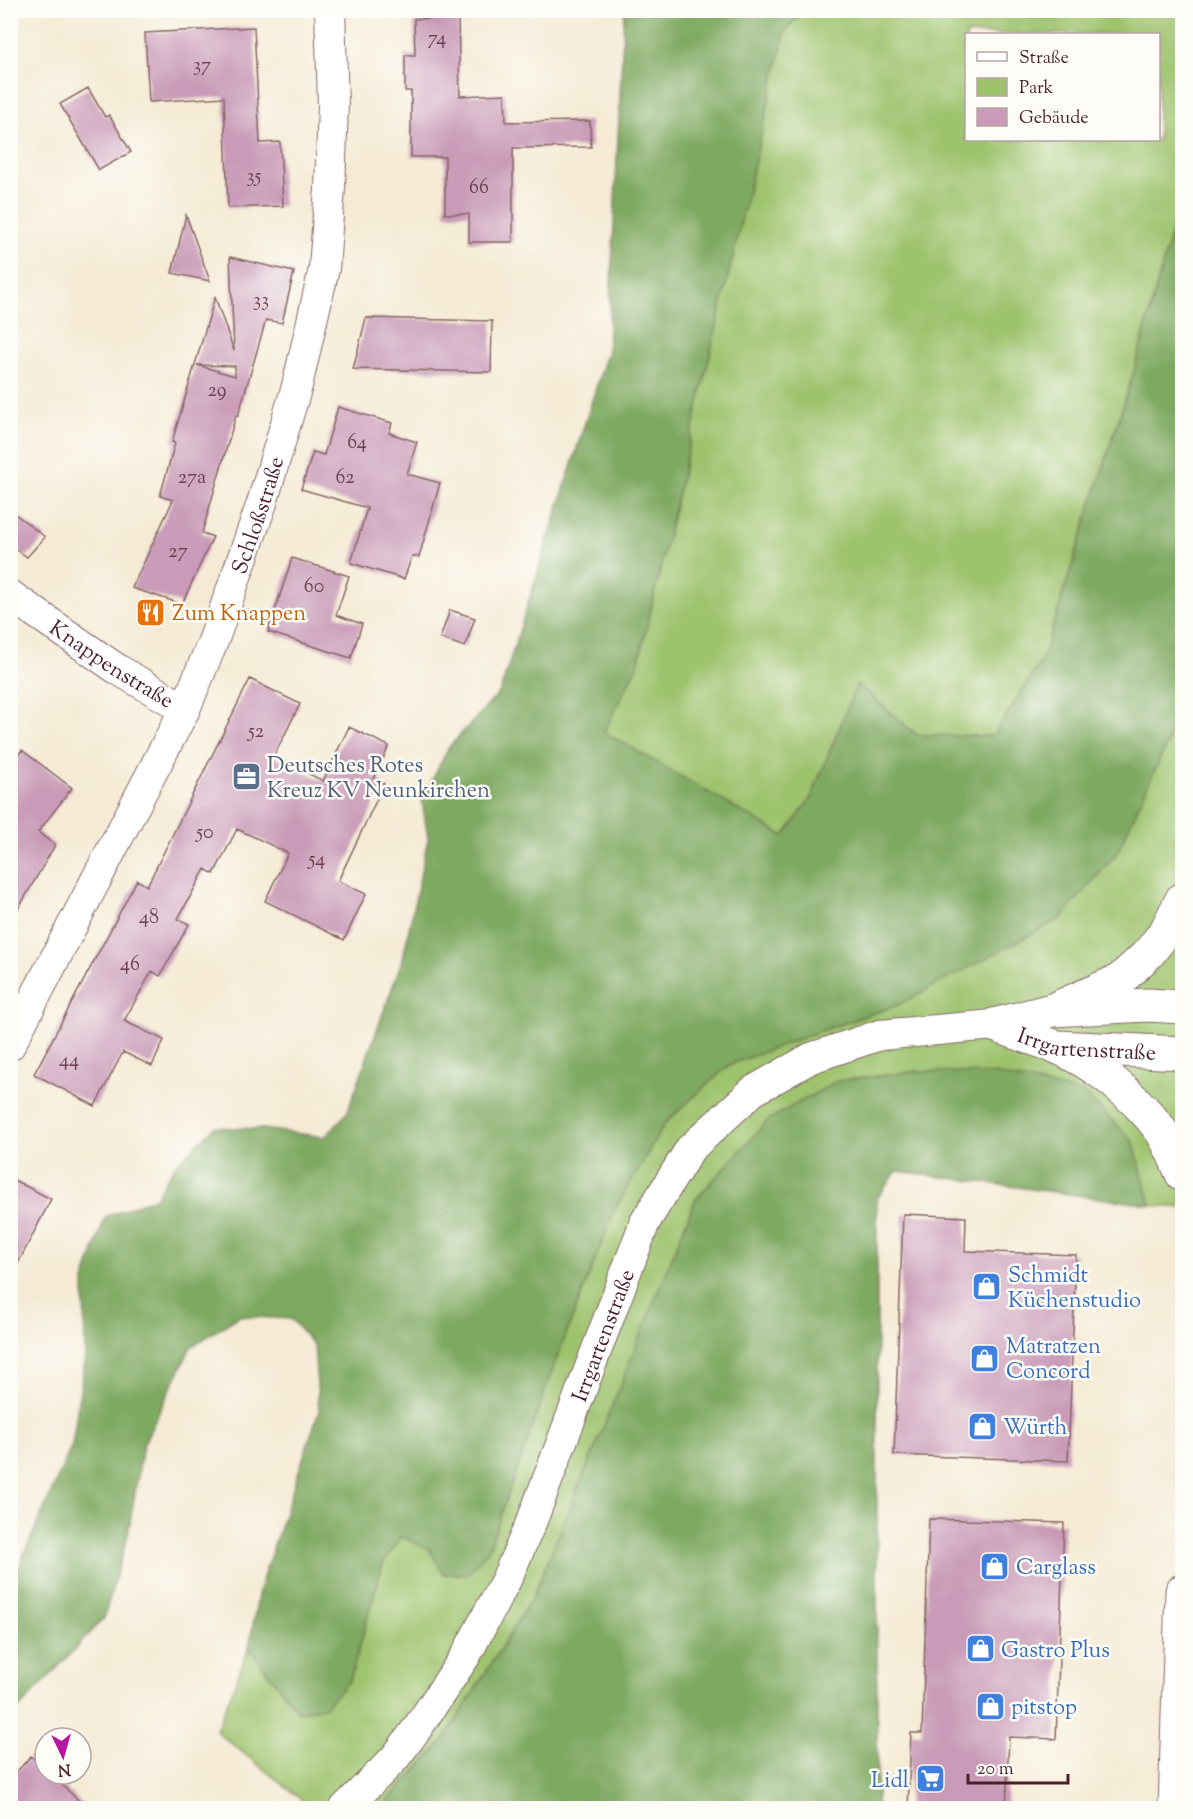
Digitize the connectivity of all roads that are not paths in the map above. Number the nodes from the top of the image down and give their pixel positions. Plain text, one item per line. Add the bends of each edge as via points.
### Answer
1 (330, 10) edge
2 (10, 595) edge
3 (185, 709) junction
4 (1182, 898) edge
5 (1182, 1007) edge
6 (1052, 1010) junction
7 (994, 1025) junction
8 (10, 1045) edge
9 (1057, 1047) junction
10 (1182, 1053) edge
11 (1182, 1174) edge
12 (1182, 1591) edge
13 (345, 1809) edge
14 (1175, 1809) edge

1 - 3 street, Schloßstraße via 333,105 324,269 297,386 262,503
2 - 3 street, Knappenstraße via 117,669
3 - 8 street, Schloßstraße
4 - 6 main road via 1166,931 1120,980
5 - 6 main road, Irrgartenstraße
6 - 7 main road, Irrgartenstraße
7 - 9 main road, Irrgartenstraße
7 - 13 street, Irrgartenstraße via 880,1035 811,1058 753,1091 690,1149 645,1222 506,1580 466,1655 416,1730 394,1759
9 - 10 main road, Irrgartenstraße
9 - 11 main road via 1082,1060 1137,1104 1160,1129
12 - 14 main road

